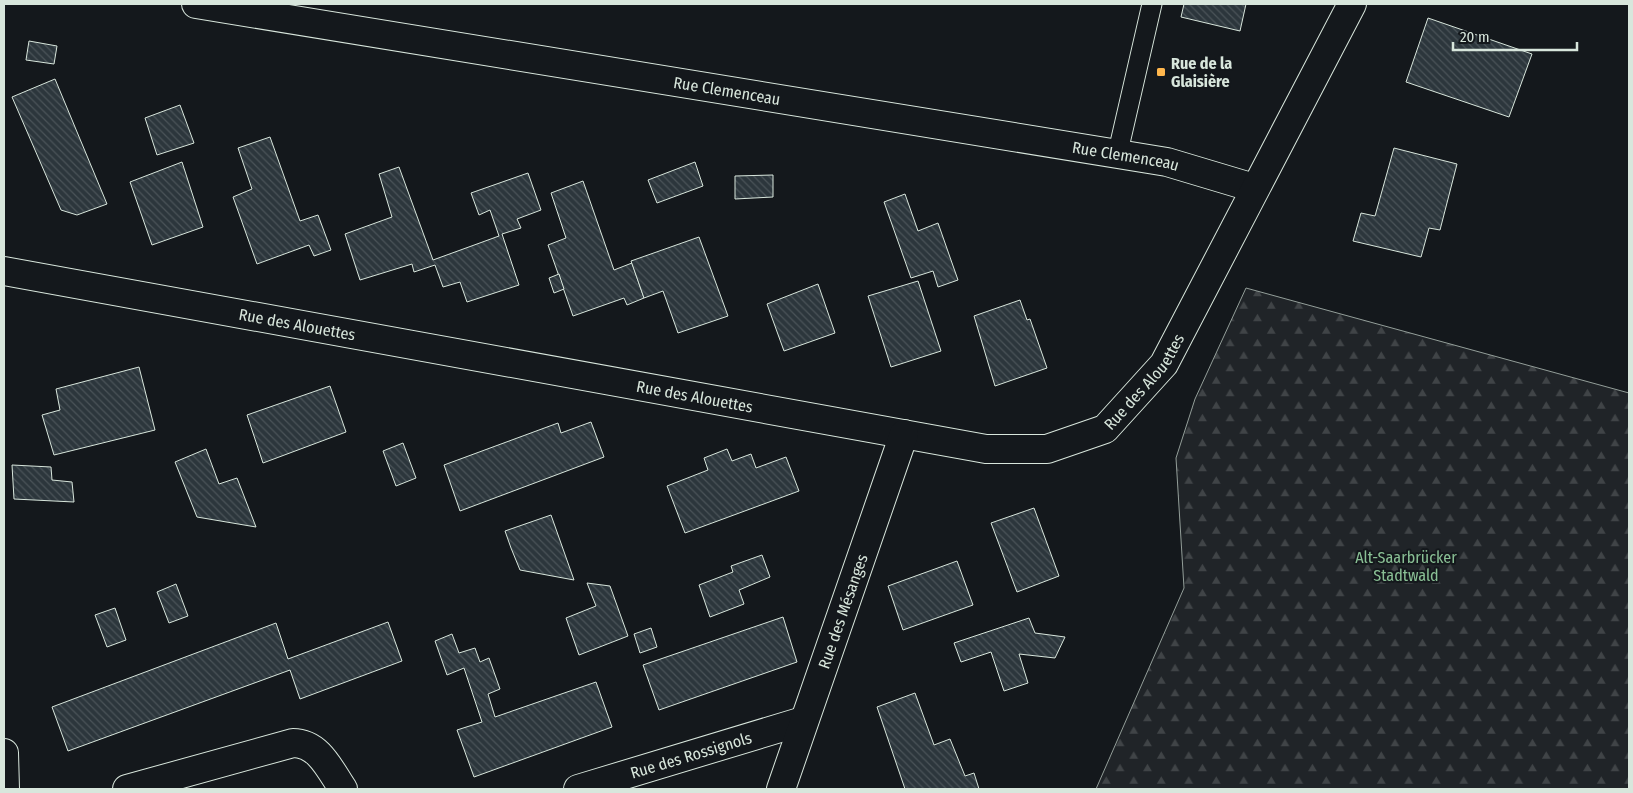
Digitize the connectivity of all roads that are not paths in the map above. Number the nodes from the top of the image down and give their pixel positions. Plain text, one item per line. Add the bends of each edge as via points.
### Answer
1 (196, 4) edge
2 (1152, 4) edge
3 (1352, 4) edge
4 (1117, 156) junction
5 (1254, 188) junction
6 (4, 271) edge
7 (904, 434) junction
8 (803, 721) junction
9 (4, 754) edge
10 (5, 789) edge
11 (127, 789) edge
12 (343, 789) edge
13 (578, 789) edge
14 (781, 789) edge

1 - 4 street, Rue Clemenceau
2 - 4 lane
3 - 5 street
4 - 5 street, Rue Clemenceau via 1167,162
5 - 7 street, Rue des Alouettes via 1164,364 1105,429 1047,449 986,449
6 - 7 street, Rue des Alouettes
7 - 8 street, Rue des Mésanges
8 - 13 street, Rue des Rossignols
8 - 14 street, Rue des Mésanges
9 - 10 street
11 - 12 street via 293,743 304,743 316,750

